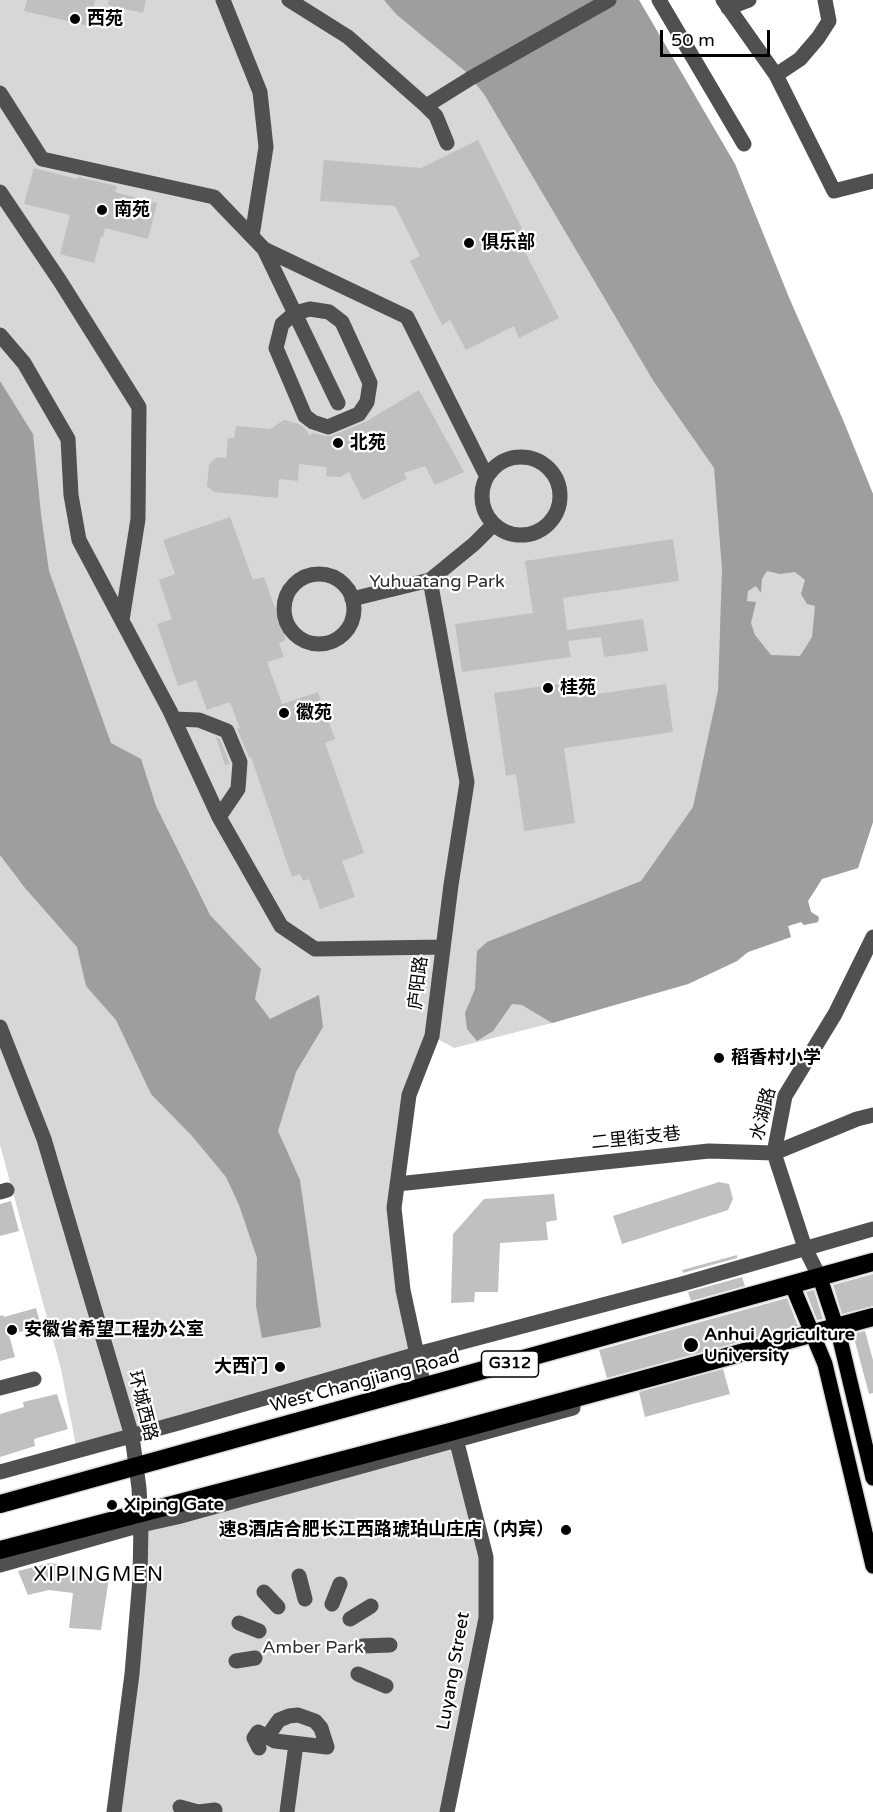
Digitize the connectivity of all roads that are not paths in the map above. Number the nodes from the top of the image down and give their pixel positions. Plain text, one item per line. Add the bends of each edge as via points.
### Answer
1 (223, 0) edge
2 (290, 0) edge
3 (609, 0) edge
4 (659, 0) edge
5 (749, 0) edge
6 (825, 0) edge
7 (726, 4) edge
8 (776, 75) junction
9 (0, 93) edge
10 (426, 106) junction
11 (447, 142) dead end
12 (744, 144) dead end
13 (873, 181) edge
14 (0, 192) edge
15 (252, 236) junction
16 (264, 249) junction
17 (295, 313) junction
18 (0, 335) edge
19 (338, 402) dead end
20 (487, 477) junction
21 (494, 524) junction
22 (430, 580) junction
23 (352, 599) junction
24 (122, 620) junction
25 (174, 719) junction
26 (219, 817) junction
27 (873, 937) edge
28 (443, 947) junction
29 (0, 1027) edge
30 (873, 1114) edge
31 (774, 1153) junction
32 (397, 1184) junction
33 (873, 1229) edge
34 (806, 1248) junction
35 (873, 1262) edge
36 (820, 1278) junction
37 (792, 1285) junction
38 (873, 1317) edge
39 (873, 1326) edge
40 (838, 1331) junction
41 (814, 1338) junction
42 (417, 1354) junction
43 (34, 1378) dead end
44 (0, 1388) edge
45 (424, 1388) junction
46 (455, 1435) junction
47 (132, 1436) junction
48 (141, 1465) junction
49 (0, 1472) edge
50 (873, 1478) edge
51 (0, 1504) edge
52 (143, 1516) junction
53 (0, 1550) edge
54 (0, 1565) edge
55 (873, 1566) edge
56 (299, 1576) dead end
57 (340, 1584) dead end
58 (264, 1592) dead end
59 (305, 1599) dead end
60 (332, 1604) dead end
61 (371, 1606) dead end
62 (278, 1607) dead end
63 (350, 1619) dead end
64 (239, 1623) dead end
65 (259, 1631) dead end
66 (390, 1645) dead end
67 (362, 1646) dead end
68 (255, 1658) dead end
69 (236, 1661) dead end
70 (358, 1674) dead end
71 (386, 1686) dead end
72 (296, 1744) junction
73 (180, 1807) dead end
74 (216, 1810) dead end
75 (114, 1812) edge
76 (287, 1812) edge
77 (447, 1812) edge

1 - 15 street via 260,92 266,147
2 - 10 street via 348,37
3 - 10 street
4 - 12 street
5 - 7 street
6 - 8 street via 829,21 818,38 800,59
7 - 8 street
8 - 13 street via 834,191
9 - 15 street via 42,159 214,197
10 - 11 street via 436,116
14 - 24 street via 139,407 138,519
15 - 16 street
16 - 17 street
16 - 20 street via 407,317
17 - 17 street via 310,309 329,312 342,322 370,383 367,402 359,414 327,427 305,416 276,348 282,324
17 - 19 street
18 - 24 street via 24,363 68,439 70,495 79,540
20 - 21 street via 482,502
20 - 21 street via 506,460 531,459 552,473 560,497 551,521 530,534 505,532
21 - 22 street
22 - 23 street
22 - 28 street, 庐阳路 via 467,782
23 - 23 street via 354,610 346,632 326,644 303,640 287,624 284,602 296,582 306,577 317,574 339,581
24 - 25 street
25 - 26 street
25 - 26 street via 199,720 227,731 240,762 238,789
26 - 28 street via 281,926 315,949
27 - 31 street, 水湖路 via 835,1014 785,1096
28 - 32 street, 庐阳路 via 432,1036 409,1095
29 - 47 street, 环城西路 via 44,1138
30 - 31 street, 二里街支巷
31 - 32 street, 二里街支巷 via 709,1150
31 - 34 street, 水湖路
32 - 42 street, 庐阳路 via 394,1208 403,1290
33 - 34 street
34 - 36 street, 水湖路
34 - 42 street
35 - 36 highway, West Changjiang Road / G312
36 - 37 highway, West Changjiang Road / G312
36 - 40 main road
37 - 41 main road
37 - 45 highway, West Changjiang Road / G312
38 - 40 highway
39 - 40 street
40 - 41 highway
40 - 50 main road
41 - 46 highway
41 - 55 main road via 825,1364
42 - 45 street, 庐阳路
42 - 47 street
43 - 44 street
45 - 48 highway, West Changjiang Road / G312
46 - 52 highway
46 - 77 street, Luyang Street via 486,1557 486,1618
47 - 48 street, 环城西路
47 - 49 street
48 - 51 highway, G312
48 - 52 street, 环城西路
52 - 53 highway
52 - 54 street
52 - 75 street, 环城西路 via 132,1674
56 - 59 street
57 - 60 street
58 - 62 street
61 - 63 street
64 - 65 street
66 - 67 street
68 - 69 street
70 - 71 street
72 - 72 street via 327,1747 321,1728 298,1710 279,1720 263,1742
72 - 76 street
73 - 74 street via 198,1812

